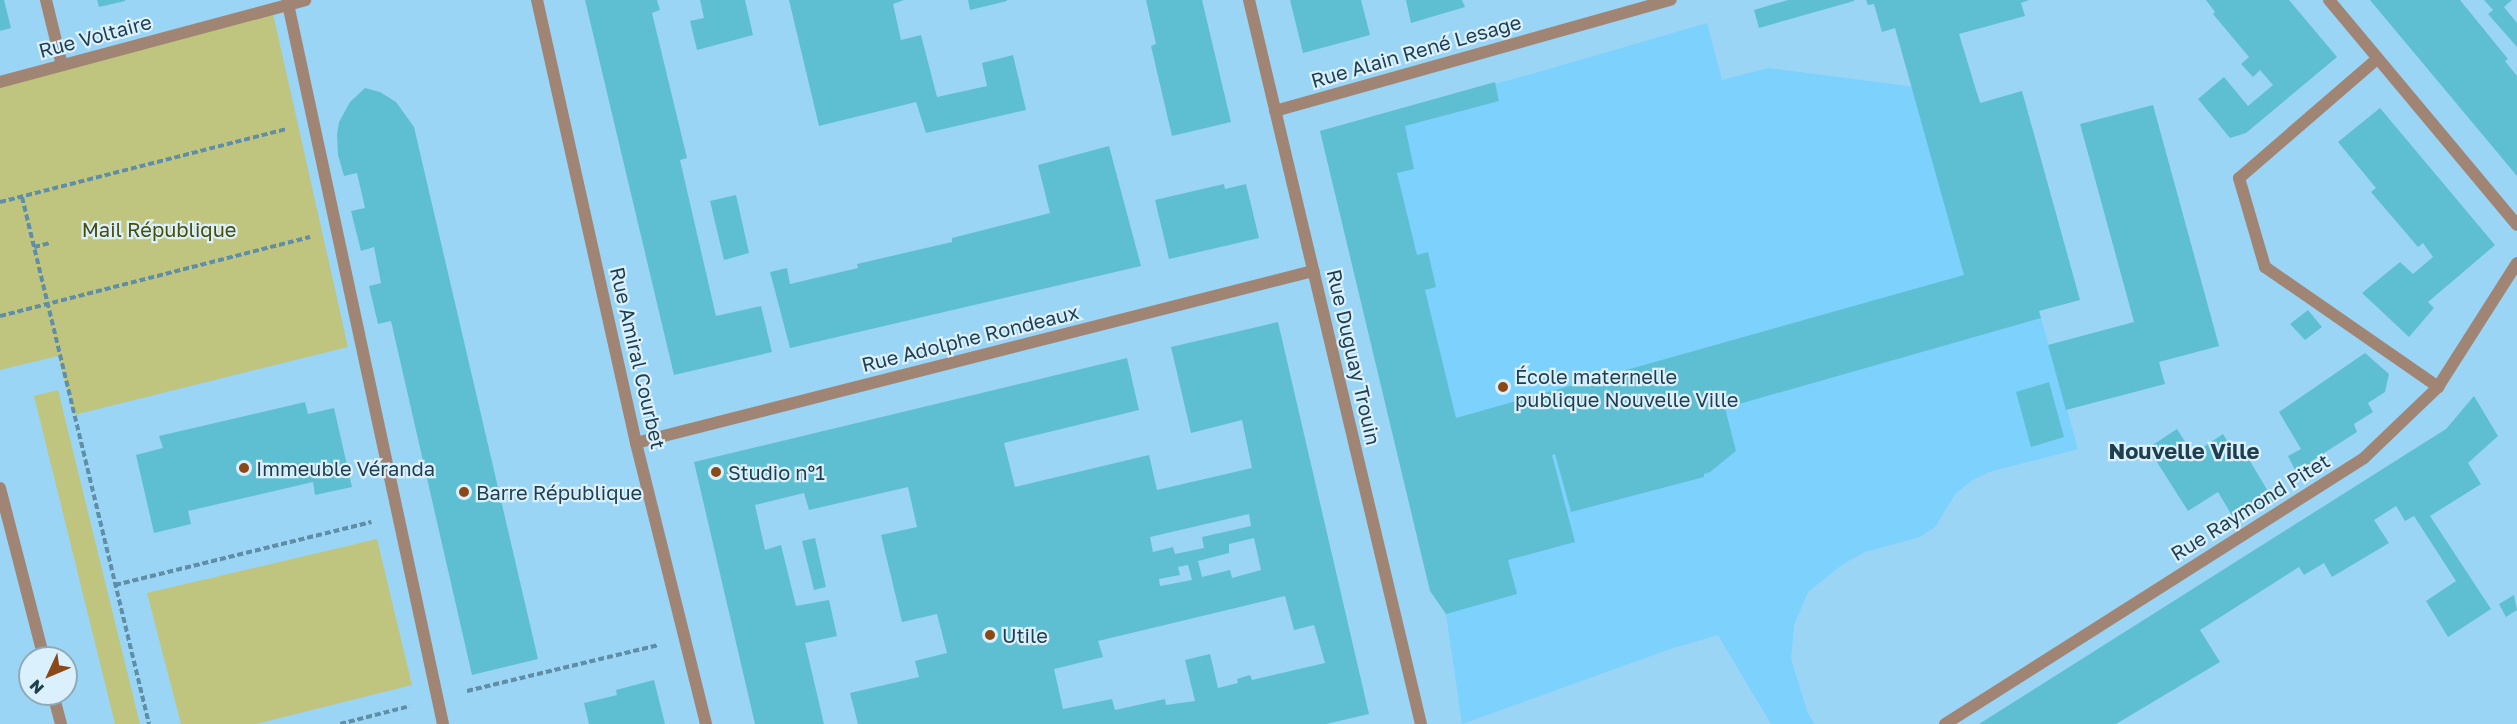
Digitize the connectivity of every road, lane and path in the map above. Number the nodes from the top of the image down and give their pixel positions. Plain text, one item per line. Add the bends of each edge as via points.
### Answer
1 (46, 0) edge
2 (305, 0) edge
3 (537, 0) edge
4 (1249, 0) edge
5 (1671, 0) edge
6 (2329, 0) edge
7 (288, 4) junction
8 (2377, 59) junction
9 (62, 65) junction
10 (0, 82) edge
11 (1275, 111) junction
12 (314, 122) junction
13 (22, 197) junction
14 (0, 202) edge
15 (2517, 225) edge
16 (337, 230) junction
17 (50, 243) dead end
18 (34, 247) junction
19 (2517, 263) edge
20 (1313, 271) junction
21 (48, 304) junction
22 (0, 316) edge
23 (2438, 387) junction
24 (636, 442) junction
25 (0, 488) edge
26 (398, 515) junction
27 (116, 585) junction
28 (685, 638) junction
29 (41, 646) edge
30 (438, 698) junction
31 (56, 706) edge
32 (61, 724) edge
33 (149, 724) edge
34 (340, 724) edge
35 (443, 724) edge
36 (706, 724) edge
37 (1421, 724) edge
38 (1946, 724) edge

1 - 9 street
2 - 7 street, Rue Voltaire
3 - 24 street, Rue Amiral Courbet
4 - 11 street, Rue Duguay Trouin
5 - 11 street, Rue Alain René Lesage
6 - 8 street
7 - 9 street, Rue Voltaire
7 - 12 street
8 - 15 street
8 - 23 street via 2239,178 2265,267
9 - 10 street, Rue Voltaire
11 - 20 street, Rue Duguay Trouin
12 - 13 path
12 - 16 street
13 - 14 path
13 - 18 path
16 - 21 path
16 - 26 street
17 - 18 path
18 - 21 path
19 - 23 street, Rue Raymond Pitet
20 - 24 street, Rue Adolphe Rondeaux
20 - 37 street, Rue Duguay Trouin
21 - 22 path
21 - 27 path
23 - 38 street, Rue Raymond Pitet via 2364,458
24 - 28 street, Rue Amiral Courbet
25 - 29 street
26 - 27 path
26 - 30 street
27 - 33 path
28 - 30 path
28 - 36 street, Rue Amiral Courbet
30 - 34 path
30 - 35 street
31 - 32 street

